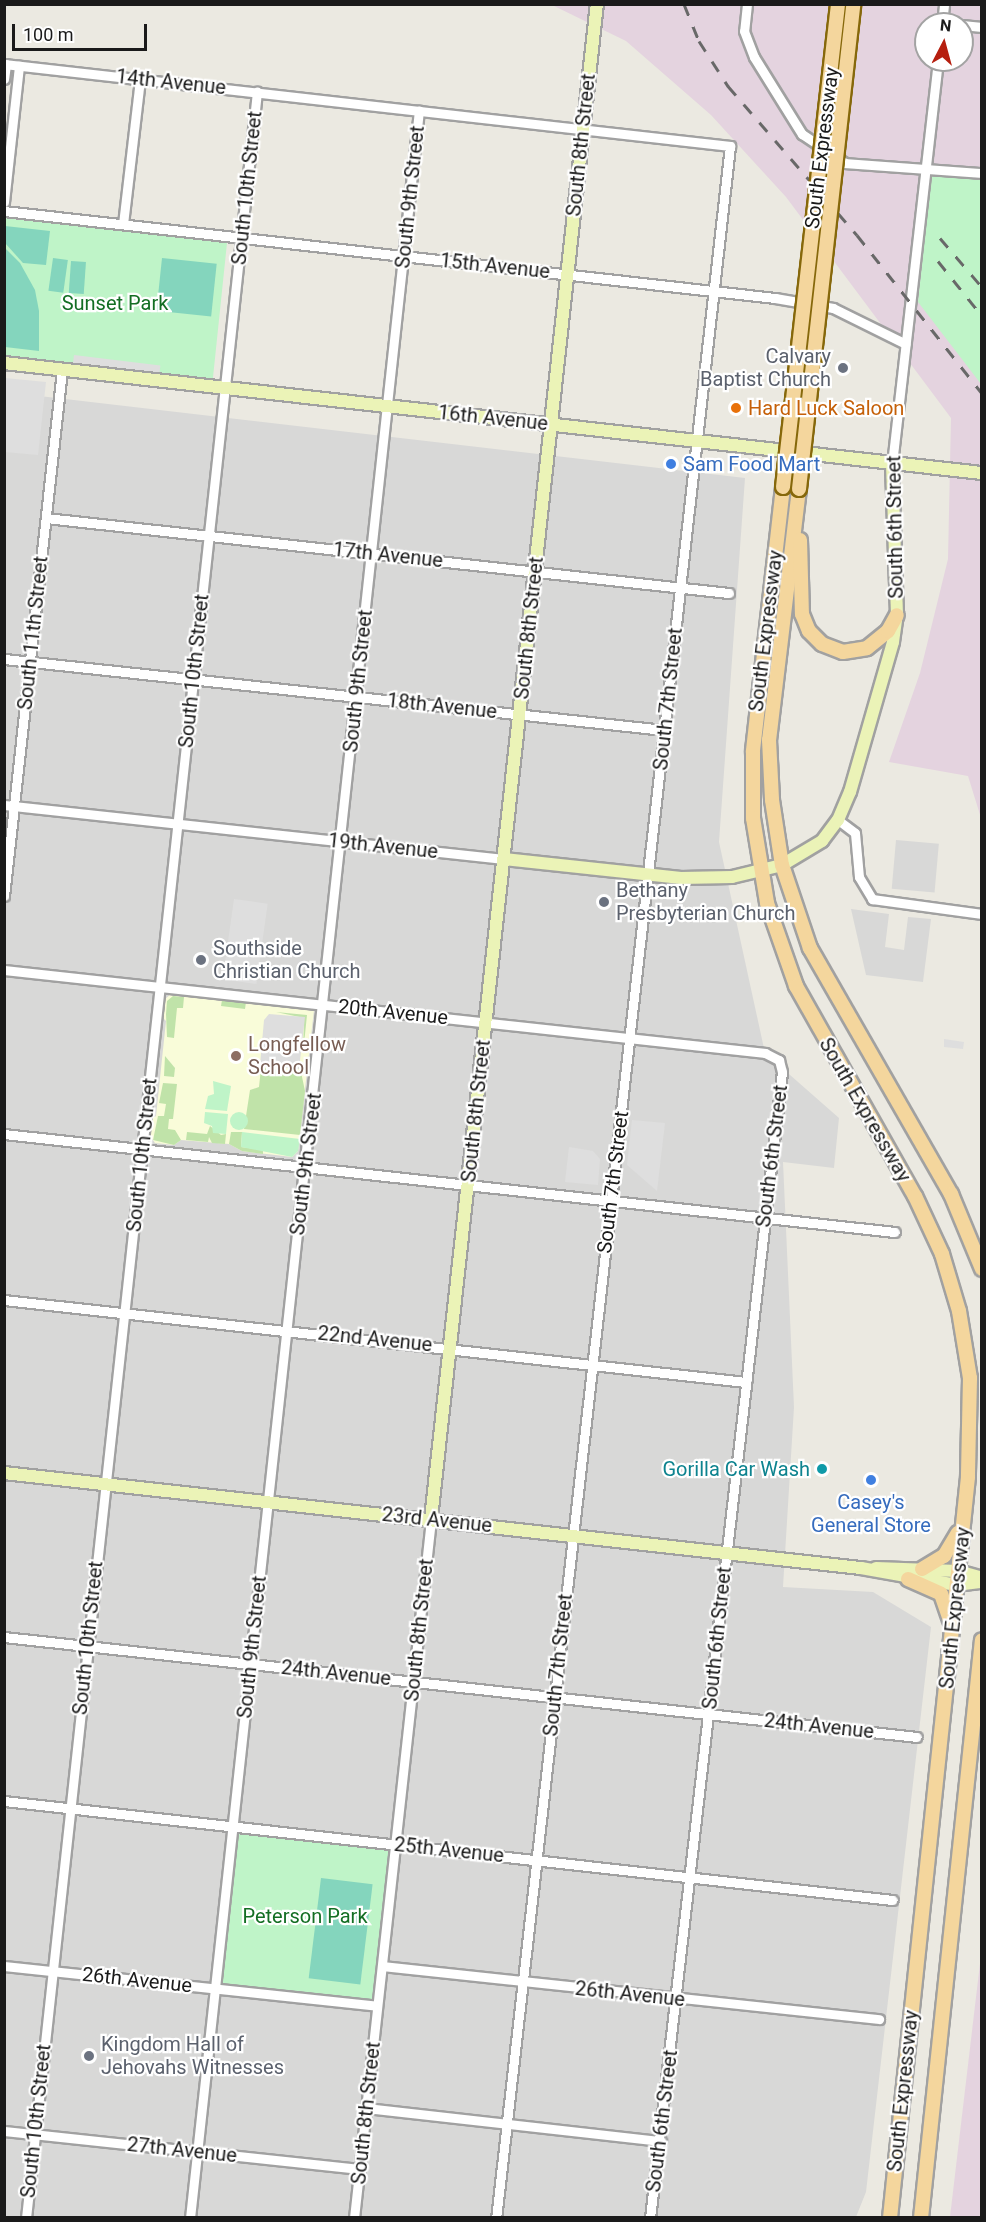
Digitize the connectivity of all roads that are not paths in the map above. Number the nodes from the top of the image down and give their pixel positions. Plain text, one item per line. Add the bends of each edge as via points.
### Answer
1 (597, 4) edge
2 (747, 4) edge
3 (838, 4) edge
4 (853, 4) edge
5 (5, 64) edge
6 (19, 66) junction
7 (937, 72) edge
8 (4, 79) edge
9 (140, 79) junction
10 (257, 92) junction
11 (419, 110) junction
12 (583, 128) junction
13 (730, 146) joint
14 (926, 167) junction
15 (981, 173) edge
16 (4, 202) edge
17 (4, 211) edge
18 (123, 224) junction
19 (242, 238) junction
20 (404, 257) junction
21 (567, 274) junction
22 (714, 291) junction
23 (906, 344) junction
24 (4, 363) edge
25 (63, 370) junction
26 (225, 388) junction
27 (388, 406) junction
28 (551, 424) junction
29 (697, 441) junction
30 (892, 464) junction
31 (981, 473) edge
32 (799, 489) junction
33 (46, 518) junction
34 (209, 535) junction
35 (372, 553) junction
36 (535, 571) junction
37 (681, 587) junction
38 (729, 593) dead end
39 (897, 615) junction
40 (4, 659) edge
41 (30, 662) junction
42 (193, 680) junction
43 (356, 697) junction
44 (519, 714) junction
45 (664, 730) junction
46 (9, 805) edge
47 (838, 820) junction
48 (178, 823) junction
49 (341, 841) junction
50 (504, 859) junction
51 (782, 865) junction
52 (761, 872) junction
53 (648, 874) junction
54 (4, 896) edge
55 (981, 914) edge
56 (4, 970) edge
57 (160, 987) junction
58 (324, 1004) junction
59 (486, 1021) junction
60 (629, 1037) junction
61 (779, 1060) joint
62 (4, 1134) edge
63 (142, 1149) junction
64 (305, 1167) junction
65 (468, 1185) junction
66 (611, 1200) junction
67 (765, 1218) junction
68 (895, 1232) dead end
69 (981, 1269) edge
70 (4, 1300) edge
71 (124, 1311) junction
72 (287, 1329) junction
73 (450, 1348) junction
74 (592, 1364) junction
75 (746, 1382) junction
76 (4, 1473) edge
77 (105, 1484) junction
78 (268, 1501) junction
79 (964, 1511) junction
80 (431, 1519) junction
81 (573, 1534) junction
82 (727, 1552) junction
83 (869, 1569) junction
84 (922, 1569) junction
85 (957, 1578) junction
86 (908, 1579) junction
87 (981, 1580) edge
88 (952, 1633) junction
89 (4, 1637) edge
90 (981, 1640) edge
91 (88, 1646) junction
92 (250, 1663) junction
93 (413, 1681) junction
94 (554, 1697) junction
95 (708, 1714) junction
96 (917, 1737) dead end
97 (4, 1801) edge
98 (70, 1808) junction
99 (233, 1826) junction
100 (395, 1844) junction
101 (536, 1860) junction
102 (690, 1877) junction
103 (892, 1900) dead end
104 (4, 1966) edge
105 (382, 1966) junction
106 (52, 1971) junction
107 (522, 1982) junction
108 (215, 1989) junction
109 (677, 1999) junction
110 (377, 2006) junction
111 (879, 2019) dead end
112 (366, 2108) junction
113 (506, 2124) junction
114 (4, 2130) edge
115 (34, 2134) junction
116 (661, 2141) junction
117 (197, 2152) junction
118 (360, 2169) junction
119 (26, 2217) edge
120 (190, 2217) edge
121 (354, 2217) edge
122 (496, 2217) edge
123 (650, 2217) edge
124 (890, 2217) edge
125 (921, 2217) edge

1 - 12 street, South 8th Street
2 - 14 street via 744,31 754,57 802,134 845,163
3 - 52 main road, South Expressway, bridge via 753,752 753,818
4 - 32 main road, South Expressway, bridge
5 - 6 street, 14th Avenue
5 - 8 street
6 - 9 street, 14th Avenue
6 - 16 street
7 - 14 street, South 6th Street
9 - 10 street, 14th Avenue
9 - 18 street
10 - 11 street, 14th Avenue
10 - 19 street, South 10th Street
11 - 12 street, 14th Avenue
11 - 20 street, South 9th Street
12 - 13 street, 14th Avenue
12 - 21 street, South 8th Street
13 - 22 street, South 7th Street
14 - 15 street
14 - 23 street, South 6th Street
17 - 18 street, 15th Avenue
18 - 19 street, 15th Avenue
19 - 20 street, 15th Avenue
19 - 26 street, South 10th Street
20 - 21 street, 15th Avenue
20 - 27 street, South 9th Street
21 - 22 street, 15th Avenue
21 - 28 street, South 8th Street
22 - 23 street, 15th Avenue via 833,308
22 - 29 street, South 7th Street
23 - 30 street, South 6th Street
24 - 25 street, 16th Avenue
25 - 26 street, 16th Avenue
25 - 33 street, South 11th Street
26 - 27 street, 16th Avenue
26 - 34 street, South 10th Street
27 - 28 street, 16th Avenue
27 - 35 street, South 9th Street
28 - 29 street, 16th Avenue
28 - 36 street, South 8th Street
29 - 30 street, 16th Avenue
29 - 37 street, South 7th Street
30 - 31 street, 16th Avenue
30 - 39 street, South 6th Street
32 - 39 main road via 801,606 808,632 833,650 858,651 878,641
32 - 51 main road, South Expressway via 769,740 772,800
33 - 34 street, 17th Avenue
33 - 41 street, South 11th Street
34 - 35 street, 17th Avenue
34 - 42 street, South 10th Street
35 - 36 street, 17th Avenue
35 - 43 street, South 9th Street
36 - 37 street, 17th Avenue
36 - 44 street, South 8th Street
37 - 38 street, 17th Avenue
37 - 45 street, South 7th Street
39 - 47 street, South 6th Street via 886,667
40 - 41 street, 18th Avenue
41 - 42 street, 18th Avenue
41 - 46 street, South 11th Street
42 - 43 street, 18th Avenue
42 - 48 street, South 10th Street
43 - 44 street, 18th Avenue
43 - 49 street, South 9th Street
44 - 45 street, 18th Avenue
44 - 50 street, South 8th Street
45 - 53 street, South 7th Street
46 - 48 street, 19th Avenue
46 - 54 street, South 11th Street
47 - 51 street, South 6th Street via 814,849
47 - 55 street via 858,838 859,877 872,899
48 - 49 street, 19th Avenue
48 - 57 street, South 10th Street
49 - 50 street, 19th Avenue
49 - 58 street, South 9th Street
50 - 53 street, 19th Avenue
50 - 59 street, South 8th Street
51 - 52 street, South 6th Street
51 - 69 main road, South Expressway via 810,948 951,1194
52 - 53 street, 19th Avenue via 701,879
52 - 79 main road, South Expressway via 772,924 796,986 915,1196 951,1280 971,1388 972,1426
53 - 60 street, South 7th Street
56 - 57 street, 20th Avenue
57 - 58 street, 20th Avenue
57 - 63 street, South 10th Street
58 - 59 street, 20th Avenue
58 - 64 street, South 9th Street
59 - 60 street, 20th Avenue
59 - 65 street, South 8th Street
60 - 61 street, 20th Avenue via 765,1053
60 - 66 street, South 7th Street
61 - 67 street, South 6th Street via 782,1072
62 - 63 street
63 - 64 street
63 - 71 street, South 10th Street
64 - 65 street
64 - 72 street, South 9th Street
65 - 66 street
65 - 73 street, South 8th Street
66 - 67 street
66 - 74 street, South 7th Street
67 - 68 street
67 - 75 street, South 6th Street
70 - 71 street, 22nd Avenue
71 - 72 street, 22nd Avenue
71 - 77 street, South 10th Street
72 - 73 street, 22nd Avenue
72 - 78 street, South 9th Street
73 - 74 street, 22nd Avenue
73 - 80 street, South 8th Street
74 - 75 street, 22nd Avenue
74 - 81 street, South 7th Street
75 - 82 street, South 6th Street
76 - 77 street, 23rd Avenue
77 - 78 street, 23rd Avenue
77 - 91 street, South 10th Street
78 - 80 street, 23rd Avenue
78 - 92 street, South 9th Street
79 - 84 main road via 950,1550
79 - 85 main road, South Expressway
80 - 81 street, 23rd Avenue
80 - 93 street, South 8th Street
81 - 82 street, 23rd Avenue
81 - 94 street, South 7th Street
82 - 83 street, 23rd Avenue
82 - 95 street, South 6th Street
83 - 84 street, 23rd Avenue
83 - 86 street, 23rd Avenue
84 - 85 street, 23rd Avenue
85 - 86 street, 23rd Avenue
85 - 87 street, 23rd Avenue
85 - 88 main road, South Expressway
86 - 88 main road via 941,1594
88 - 124 main road, South Expressway
89 - 91 street, 24th Avenue
90 - 125 main road, South Expressway
91 - 92 street, 24th Avenue
91 - 98 street, South 10th Street
92 - 93 street, 24th Avenue
92 - 99 street, South 9th Street
93 - 94 street, 24th Avenue
93 - 100 street, South 8th Street
94 - 95 street, 24th Avenue
94 - 101 street, South 7th Street
95 - 96 street, 24th Avenue
95 - 102 street, South 6th Street
97 - 98 street, 25th Avenue
98 - 99 street, 25th Avenue
98 - 106 street, South 10th Street
99 - 100 street, 25th Avenue
99 - 108 street, South 9th Street
100 - 101 street, 25th Avenue
100 - 105 street, South 8th Street
101 - 102 street, 25th Avenue
101 - 107 street, South 7th Street
102 - 103 street, 25th Avenue
102 - 109 street, South 6th Street
104 - 106 street, 26th Avenue
105 - 107 street, 26th Avenue
105 - 110 street, South 8th Street
106 - 108 street, 26th Avenue
106 - 115 street, South 10th Street
107 - 109 street, 26th Avenue
107 - 113 street, South 7th Street
108 - 110 street, 26th Avenue
108 - 117 street, South 9th Street
109 - 111 street, 26th Avenue
109 - 116 street, South 6th Street
110 - 112 street, South 8th Street
112 - 113 street
112 - 118 street, South 8th Street
113 - 116 street
113 - 122 street, South 7th Street
114 - 115 street, 27th Avenue
115 - 117 street, 27th Avenue
115 - 119 street, South 10th Street
116 - 123 street, South 6th Street
117 - 118 street, 27th Avenue
117 - 120 street, South 9th Street
118 - 121 street, South 8th Street

